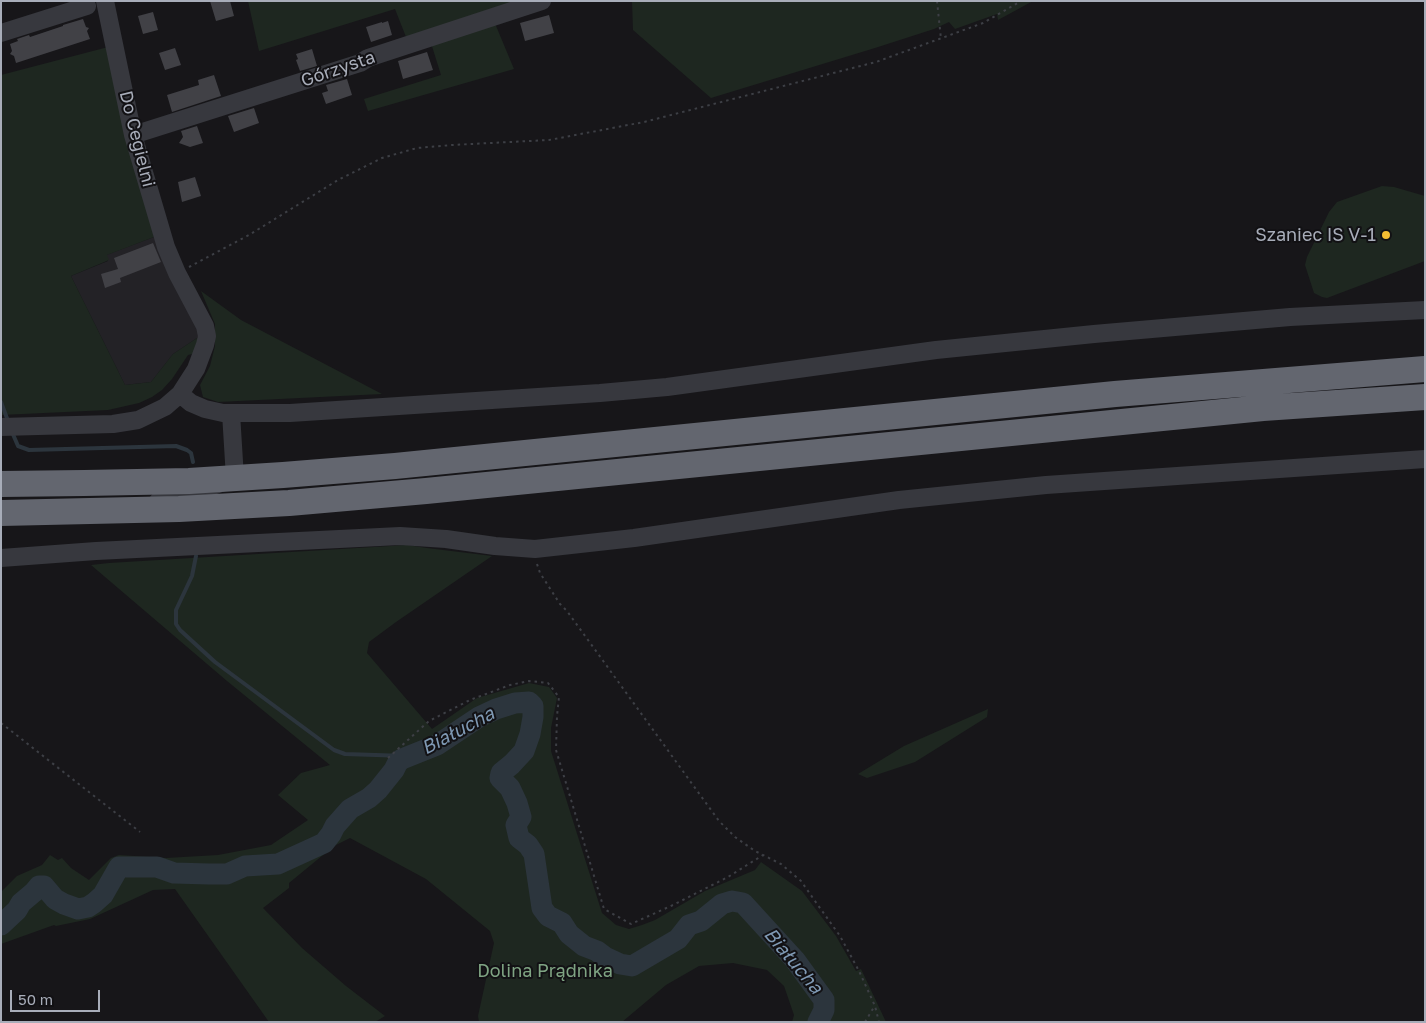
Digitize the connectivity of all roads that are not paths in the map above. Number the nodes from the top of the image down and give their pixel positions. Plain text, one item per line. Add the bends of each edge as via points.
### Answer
1 (105, 1) edge
2 (542, 1) edge
3 (87, 6) dead end
4 (1, 33) edge
5 (133, 135) junction
6 (1425, 310) edge
7 (1425, 369) edge
8 (180, 394) junction
9 (1425, 397) edge
10 (232, 413) junction
11 (1, 428) edge
12 (1425, 459) edge
13 (235, 478) junction
14 (120, 482) junction
15 (1, 484) edge
16 (190, 494) junction
17 (259, 504) junction
18 (120, 511) junction
19 (1, 513) edge
20 (1, 558) edge

1 - 5 street, Do Cegielni
2 - 5 street, Górzysta
3 - 4 street
5 - 8 street, Do Cegielni via 166,247 207,336 196,369
6 - 10 street via 1290,317 1094,334 936,350 667,387 600,393 290,413
7 - 13 highway via 1115,394 395,466
8 - 10 street via 205,410
8 - 11 street, Do Cegielni via 165,407 130,422
9 - 17 highway via 1263,408 426,491
10 - 13 street
12 - 20 street via 1010,488 535,548 400,536
13 - 14 highway
13 - 16 street
14 - 15 highway
14 - 16 street
16 - 17 street
16 - 18 street
17 - 18 highway
18 - 19 highway

